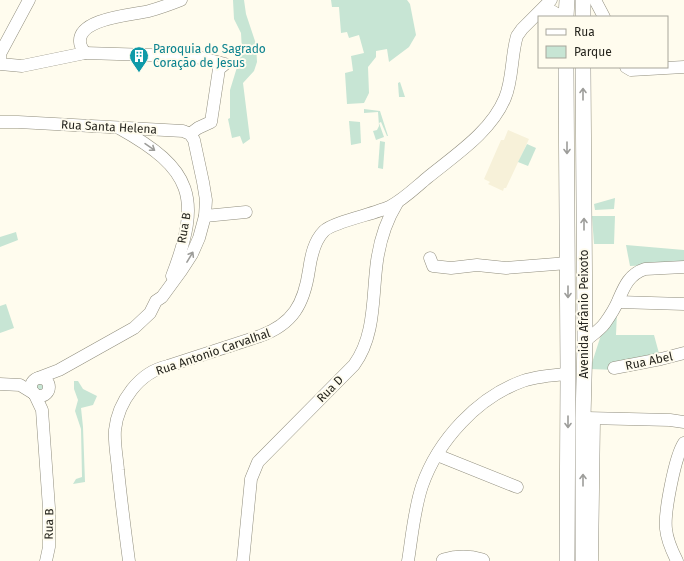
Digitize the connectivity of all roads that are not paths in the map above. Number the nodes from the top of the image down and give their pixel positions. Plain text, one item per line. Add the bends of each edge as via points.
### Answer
1 (29, 0) edge
2 (181, 0) edge
3 (551, 0) edge
4 (567, 0) edge
5 (583, 0) edge
6 (594, 0) edge
7 (540, 12) junction
8 (560, 16) edge
9 (566, 16) edge
10 (583, 16) edge
11 (603, 16) edge
12 (85, 53) junction
13 (0, 54) edge
14 (0, 62) edge
15 (684, 67) edge
16 (566, 68) edge
17 (583, 68) edge
18 (628, 68) edge
19 (666, 68) edge
20 (668, 68) edge
21 (0, 122) edge
22 (117, 127) junction
23 (190, 134) junction
24 (397, 203) junction
25 (246, 212) dead end
26 (206, 216) junction
27 (184, 237) junction
28 (198, 241) junction
29 (430, 258) dead end
30 (568, 263) junction
31 (684, 267) edge
32 (167, 288) junction
33 (618, 302) junction
34 (684, 304) edge
35 (584, 341) junction
36 (684, 353) edge
37 (614, 368) dead end
38 (59, 370) junction
39 (568, 374) junction
40 (37, 378) junction
41 (0, 384) edge
42 (20, 385) junction
43 (49, 389) junction
44 (33, 393) junction
45 (42, 410) junction
46 (589, 418) junction
47 (684, 422) edge
48 (684, 443) edge
49 (438, 455) junction
50 (517, 487) dead end
51 (567, 544) junction
52 (478, 560) edge
53 (46, 561) edge
54 (129, 561) edge
55 (243, 561) edge
56 (408, 561) edge
57 (444, 561) edge
58 (560, 561) edge
59 (567, 561) edge
60 (584, 561) edge
61 (592, 561) edge
62 (677, 561) edge

1 - 13 street
2 - 12 street via 150,11 95,22 80,39
3 - 7 street, Rua Antonio Carvalhal
4 - 9 main road
5 - 10 main road
6 - 11 street
7 - 8 street via 550,10
7 - 24 street, Rua Antonio Carvalhal via 522,28 518,36 505,96 492,120
12 - 14 street via 22,66
12 - 23 street via 156,54 202,58 225,64 219,69 210,124
13 - 14 street
15 - 20 street
16 -> 30 main road, Avenida Afrânio Peixoto
35 -> 17 main road, Avenida Afrânio Peixoto
18 - 19 street
21 - 22 street, Rua Santa Helena
22 - 23 street, Rua Santa Helena via 183,130
22 -> 27 street, Rua B via 153,149 181,178 188,202 189,217
23 - 26 street, Rua B via 194,140 204,182
24 - 54 street, Rua Antonio Carvalhal via 332,226 323,232 312,252 302,299 294,312 279,327 260,336 159,368 133,388 120,411 115,434
24 - 55 street, Rua D via 386,223 380,245 370,324 363,351 354,365 254,470
25 - 26 street
26 - 28 street, Rua B
27 - 28 street
27 - 32 street, Rua B
32 -> 28 street, Rua B via 192,254
29 - 30 street via 432,266 452,268 477,265 506,268
30 -> 39 main road, Avenida Afrânio Peixoto
31 - 33 street via 638,271 628,280
32 - 38 street, Rua B via 150,313 134,328
33 - 34 street
33 - 35 street via 606,322
35 - 46 main road, Avenida Afrânio Peixoto
36 - 37 street, Rua Abel
38 - 40 street, Rua B
38 - 43 street
39 - 49 street via 546,375 525,380 499,392 472,412 453,432
39 -> 51 main road, Avenida Afrânio Peixoto
40 - 42 street, Rua B
40 - 43 street via 47,380
40 - 44 street via 31,385
41 - 42 street
42 - 44 street
43 - 44 street via 43,395
43 - 45 street
44 - 45 street, Rua B
45 - 53 street, Rua B via 49,508
46 - 47 street
60 -> 46 main road, Avenida Afrânio Peixoto
46 - 61 street
48 - 62 street via 677,459 665,516 668,537
49 - 50 street
49 - 56 street via 422,487
51 - 58 main road
51 - 59 main road, Avenida Afrânio Peixoto
52 - 57 main road via 464,557

